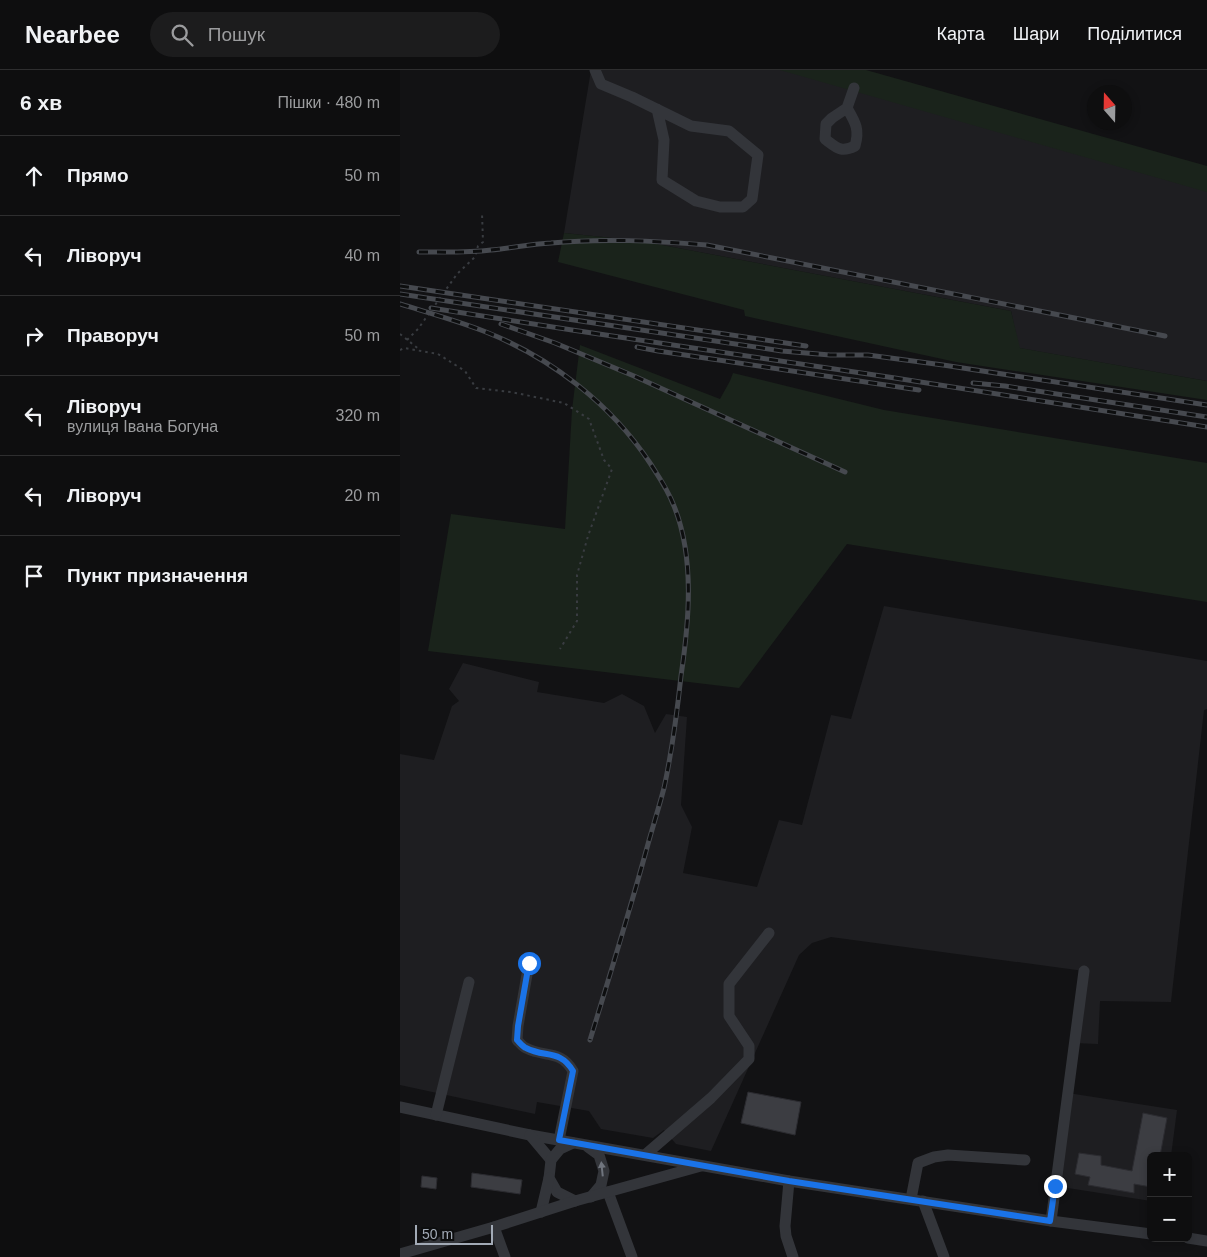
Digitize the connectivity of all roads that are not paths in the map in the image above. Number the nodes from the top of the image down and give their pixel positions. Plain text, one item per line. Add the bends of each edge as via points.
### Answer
1 (595, 70) edge
2 (854, 88) dead end
3 (847, 108) dead end
4 (657, 110) junction
5 (769, 933) dead end
6 (529, 963) dead end
7 (1084, 971) dead end
8 (469, 982) dead end
9 (400, 1107) edge
10 (436, 1114) junction
11 (530, 1135) junction
12 (559, 1140) junction
13 (573, 1142) junction
14 (585, 1144) junction
15 (645, 1155) junction
16 (551, 1160) junction
17 (1025, 1160) dead end
18 (704, 1165) junction
19 (549, 1178) junction
20 (789, 1181) junction
21 (608, 1192) junction
22 (591, 1197) junction
23 (911, 1200) junction
24 (575, 1201) junction
25 (923, 1201) junction
26 (541, 1212) junction
27 (1050, 1221) junction
28 (494, 1227) junction
29 (1147, 1233) edge
30 (1192, 1239) edge
31 (1207, 1241) edge
32 (400, 1254) edge
33 (504, 1257) edge
34 (632, 1257) edge
35 (793, 1257) edge
36 (944, 1257) edge

1 - 4 street via 601,84
2 - 3 street
4 - 4 street via 691,126 729,131 758,155 752,199 743,207 720,207 696,201 662,180 664,140
5 - 15 street via 729,984 729,1016 750,1046 749,1059 711,1098
6 - 12 street via 517,1040 525,1048 558,1056 573,1071
7 - 27 street
8 - 10 street
9 - 10 street
10 - 11 street
11 - 12 street
11 - 16 street
12 - 13 street
13 - 14 street
13 - 16 street via 560,1149
14 - 15 street
22 -> 14 street via 601,1185 604,1171 599,1155
15 - 18 street
16 - 19 street
17 - 23 street via 934,1157 918,1163
18 - 20 street
18 - 21 street
19 - 24 street via 557,1192
19 - 26 street
20 - 23 street
20 - 35 street via 786,1236
21 - 22 street
21 - 34 street
22 - 24 street
23 - 25 street
24 - 26 street
25 - 27 street
25 - 36 street
26 - 28 street
27 - 29 street
28 - 32 street
28 - 33 street
30 - 31 street

